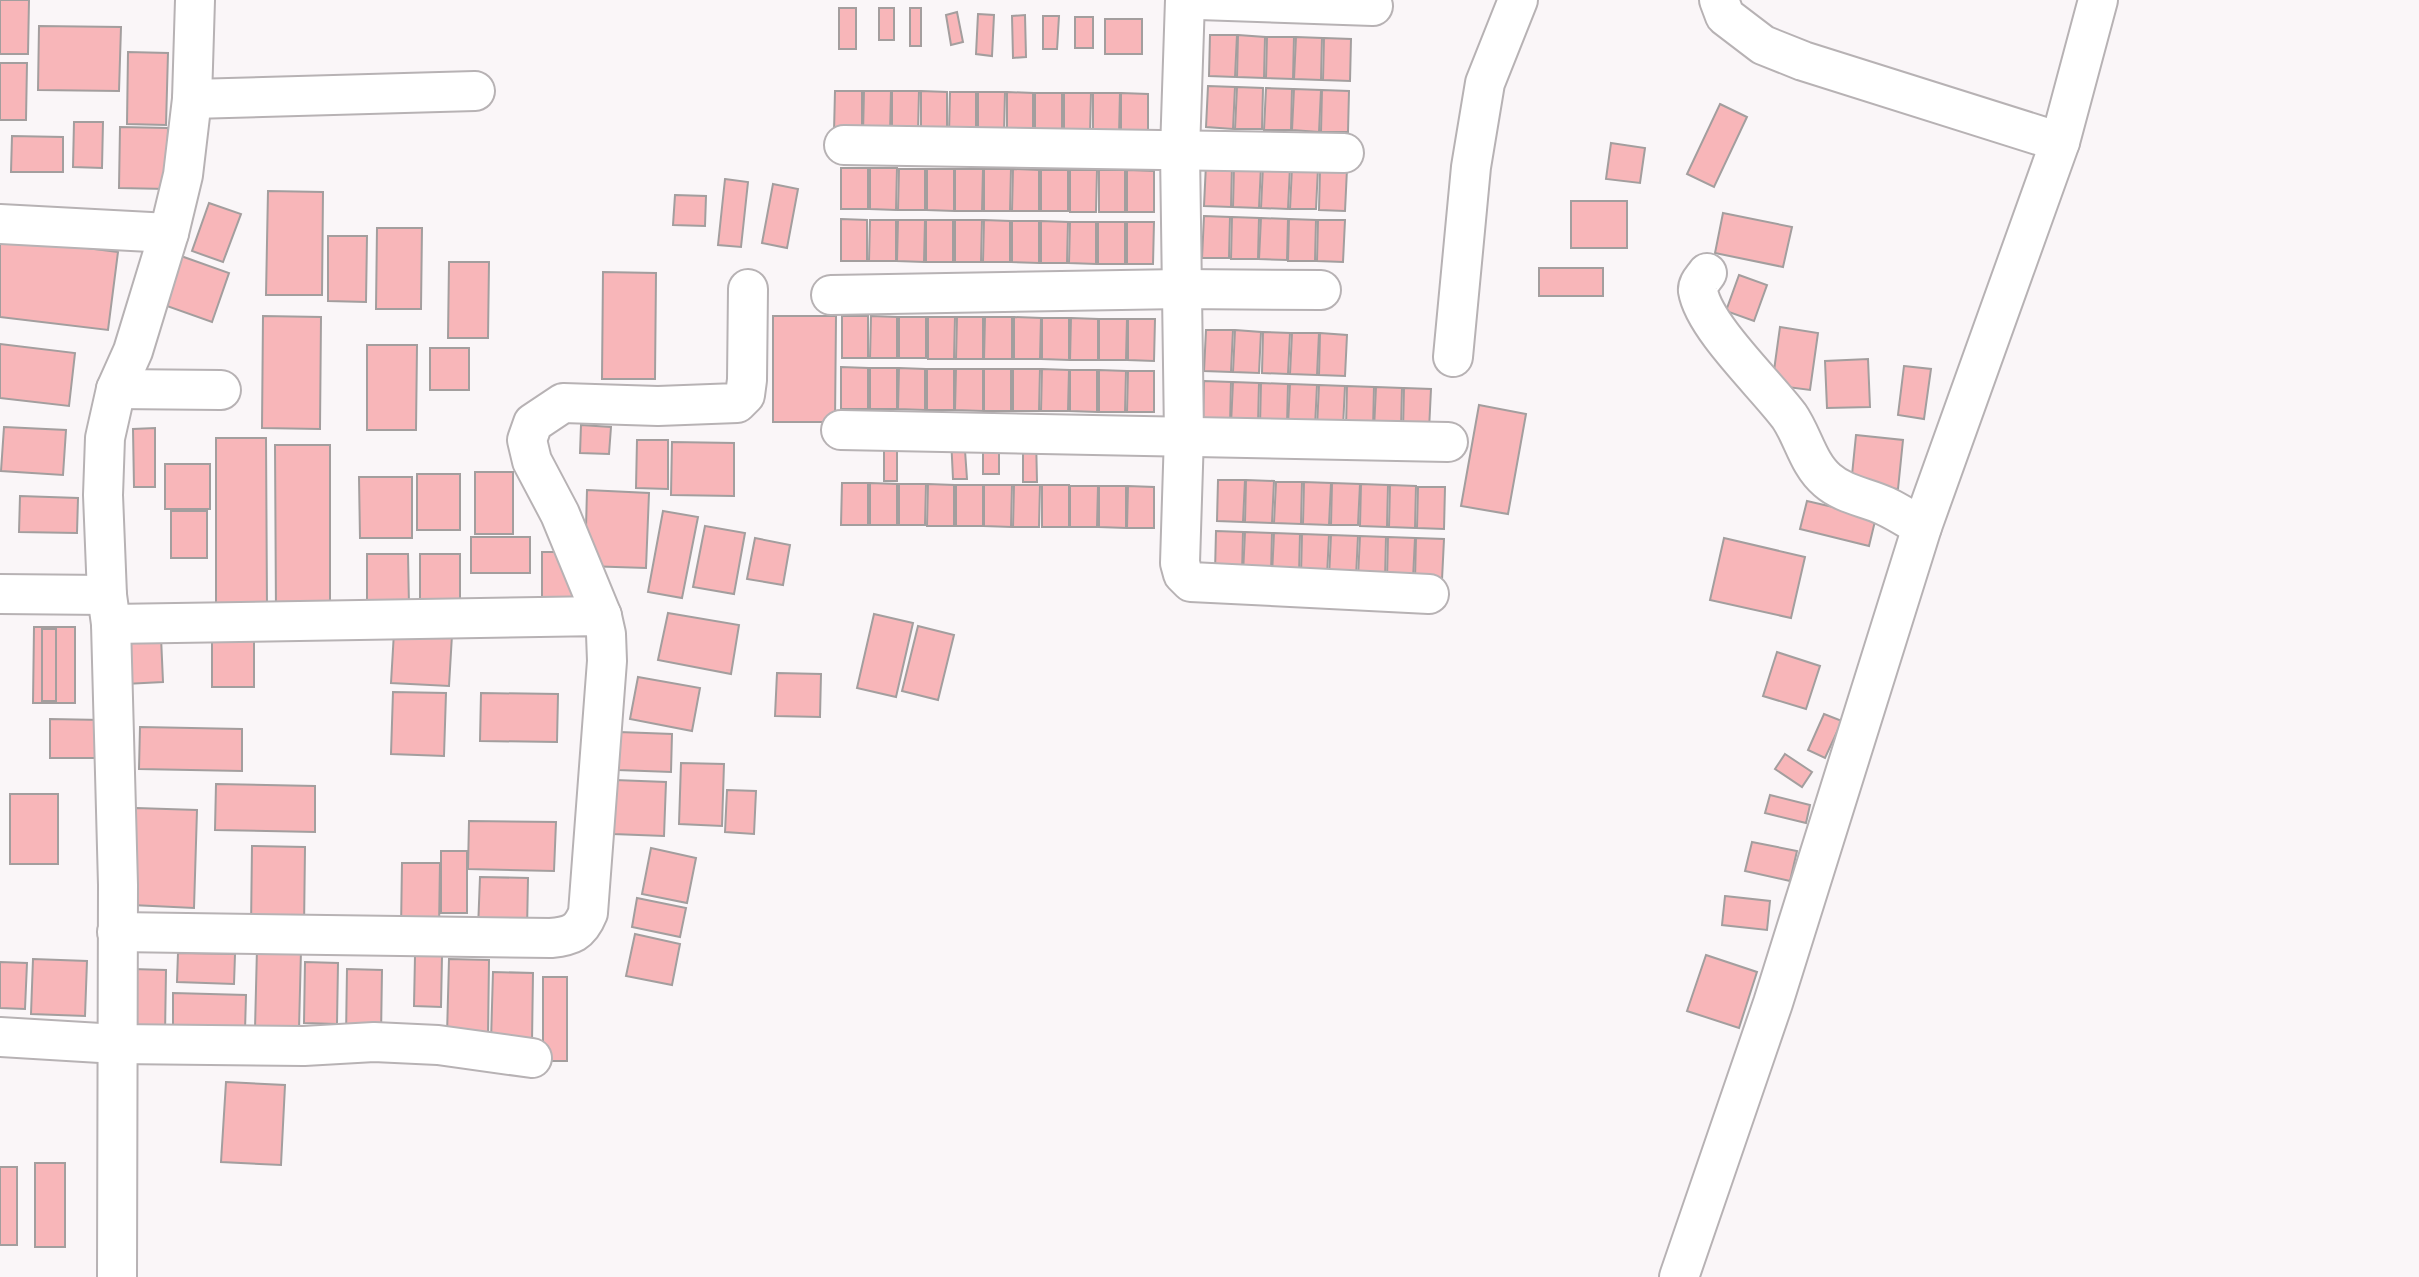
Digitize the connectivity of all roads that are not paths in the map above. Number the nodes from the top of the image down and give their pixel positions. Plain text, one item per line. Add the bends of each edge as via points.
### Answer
1 (195, 0) edge
2 (1185, 0) edge
3 (1199, 0) edge
4 (1518, 0) edge
5 (1719, 0) edge
6 (2098, 0) edge
7 (1373, 6) dead end
8 (475, 92) dead end
9 (192, 100) junction
10 (2060, 142) junction
11 (844, 145) dead end
12 (1180, 151) junction
13 (1344, 153) dead end
14 (0, 224) edge
15 (169, 233) junction
16 (1707, 273) dead end
17 (748, 289) dead end
18 (1181, 289) junction
19 (1321, 290) dead end
20 (831, 295) dead end
21 (1453, 357) dead end
22 (116, 389) junction
23 (221, 390) dead end
24 (841, 430) dead end
25 (1184, 435) junction
26 (1448, 442) dead end
27 (1922, 527) junction
28 (0, 594) edge
29 (1429, 594) dead end
30 (109, 609) junction
31 (602, 616) junction
32 (117, 932) junction
33 (0, 1037) edge
34 (117, 1044) junction
35 (532, 1058) dead end
36 (117, 1277) edge
37 (1679, 1277) edge

1 - 9 street
2 - 12 street
3 - 7 street
4 - 21 street via 1485,83 1471,167
5 - 10 street via 1725,16 1763,45
6 - 10 street
8 - 9 street
9 - 15 street via 183,175
10 - 27 street
11 - 12 street
12 - 13 street
12 - 18 street
14 - 15 street
15 - 22 street via 133,351
16 - 27 street via 1698,290 1705,309 1791,419 1825,479
17 - 31 street via 747,380 745,395 737,403 563,403 533,423 527,440 532,461 560,514
18 - 19 street
18 - 20 street
18 - 25 street
22 - 23 street
22 - 30 street via 105,438 103,495
24 - 25 street
25 - 26 street
25 - 29 street via 1180,563 1191,582
27 - 37 street via 1773,1003
28 - 30 street
30 - 31 street
30 - 32 street
31 - 32 street via 607,661 588,913 572,935 551,939
32 - 34 street
33 - 34 street
34 - 35 street via 374,1042
34 - 36 street

